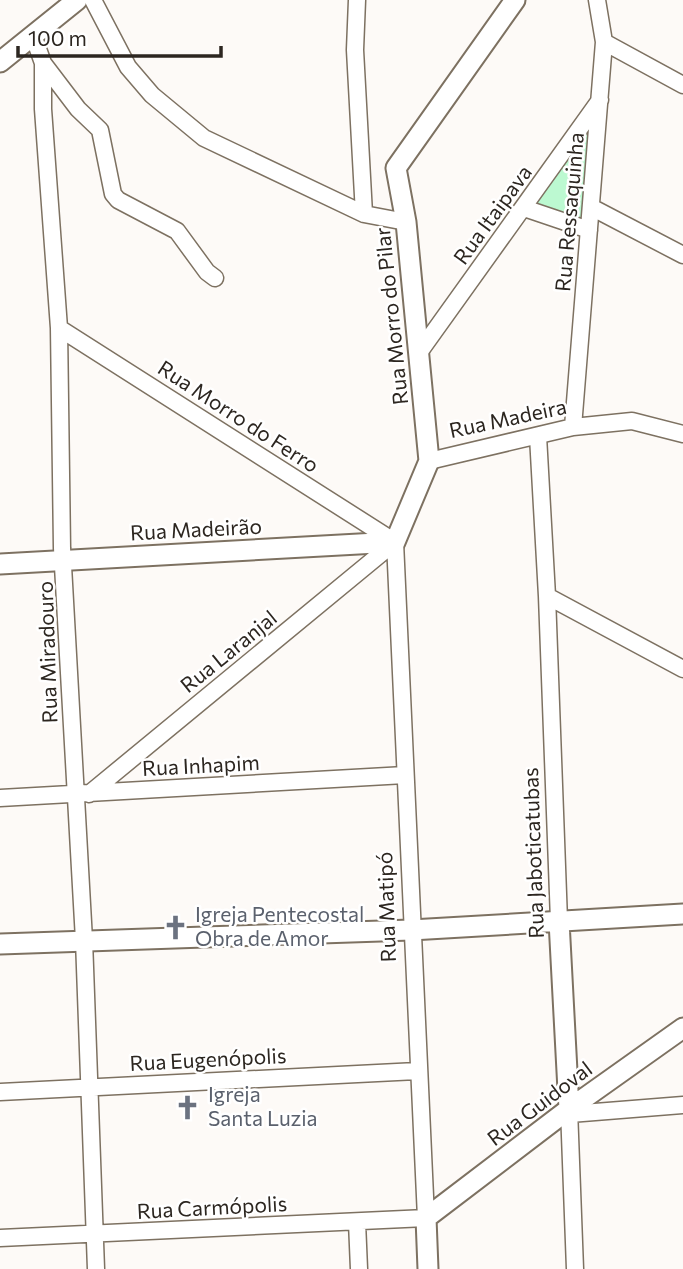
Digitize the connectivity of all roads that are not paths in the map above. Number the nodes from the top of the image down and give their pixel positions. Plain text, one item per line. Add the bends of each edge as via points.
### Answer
1 (77, 0) edge
2 (93, 0) edge
3 (357, 0) edge
4 (515, 0) edge
5 (597, 0) edge
6 (33, 35) junction
7 (604, 42) junction
8 (0, 62) edge
9 (43, 63) junction
10 (683, 85) edge
11 (601, 99) junction
12 (591, 207) junction
13 (524, 208) junction
14 (364, 214) junction
15 (406, 222) junction
16 (589, 230) junction
17 (683, 255) edge
18 (215, 278) dead end
19 (59, 328) junction
20 (418, 354) junction
21 (573, 427) junction
22 (683, 434) edge
23 (538, 436) junction
24 (429, 461) junction
25 (395, 542) junction
26 (65, 559) junction
27 (0, 564) edge
28 (547, 596) junction
29 (683, 669) edge
30 (405, 775) junction
31 (82, 795) junction
32 (0, 798) edge
33 (683, 914) edge
34 (559, 921) junction
35 (411, 930) junction
36 (84, 940) junction
37 (0, 944) edge
38 (683, 1028) edge
39 (417, 1071) junction
40 (88, 1086) junction
41 (0, 1091) edge
42 (683, 1105) edge
43 (569, 1112) junction
44 (426, 1218) junction
45 (357, 1222) junction
46 (94, 1235) junction
47 (0, 1238) edge
48 (96, 1269) edge
49 (359, 1269) edge
50 (428, 1269) edge
51 (575, 1269) edge

1 - 6 street
2 - 14 street via 128,67 152,95 204,138
3 - 14 street, Rua Morro do Pilar via 355,50
4 - 15 street, Rua Morro do Pilar via 396,168
5 - 7 street, Rua Ressaquinha
6 - 8 street
6 - 9 street, Rua Miradouro
7 - 10 street
7 - 11 street, Rua Ressaquinha
9 - 18 street via 100,130 113,194 177,231
9 - 19 street, Rua Miradouro
11 - 12 street, Rua Ressaquinha
11 - 13 street, Rua Itaipava
12 - 16 street, Rua Ressaquinha
12 - 17 street
13 - 16 street
13 - 20 street, Rua Itaipava
14 - 15 street
15 - 20 street, Rua Morro do Pilar
16 - 21 street, Rua Ressaquinha
19 - 25 street, Rua Morro do Ferro
19 - 26 street, Rua Miradouro
20 - 24 street, Rua Morro do Pilar
21 - 22 street, Rua Madeira via 632,421
21 - 23 street, Rua Madeira
23 - 24 street, Rua Madeira
23 - 28 street, Rua Jaboticatubas
24 - 25 street, Rua Madeira
25 - 26 street, Rua Madeirão
25 - 30 street, Rua Matipó
25 - 31 street, Rua Laranjal
26 - 27 street, Rua Madeirão
26 - 31 street, Rua Miradouro
28 - 29 street
28 - 34 street, Rua Jaboticatubas
30 - 31 street, Rua Inhapim
30 - 35 street, Rua Matipó
31 - 32 street, Rua Inhapim
31 - 36 street, Rua Miradouro
33 - 34 street
34 - 35 street
34 - 43 street, Rua Jaboticatubas
35 - 36 street
35 - 39 street, Rua Matipó
36 - 37 street
36 - 40 street, Rua Miradouro
38 - 43 street, Rua Guidoval
39 - 40 street, Rua Eugenópolis
39 - 44 street, Rua Matipó
40 - 41 street, Rua Eugenópolis
40 - 46 street, Rua Miradouro
42 - 43 street
43 - 44 street, Rua Guidoval
43 - 51 street, Rua Jaboticatubas
44 - 45 street, Rua Carmópolis
44 - 50 street, Rua Matipó
45 - 46 street, Rua Carmópolis
45 - 49 street
46 - 47 street, Rua Carmópolis
46 - 48 street, Rua Miradouro

